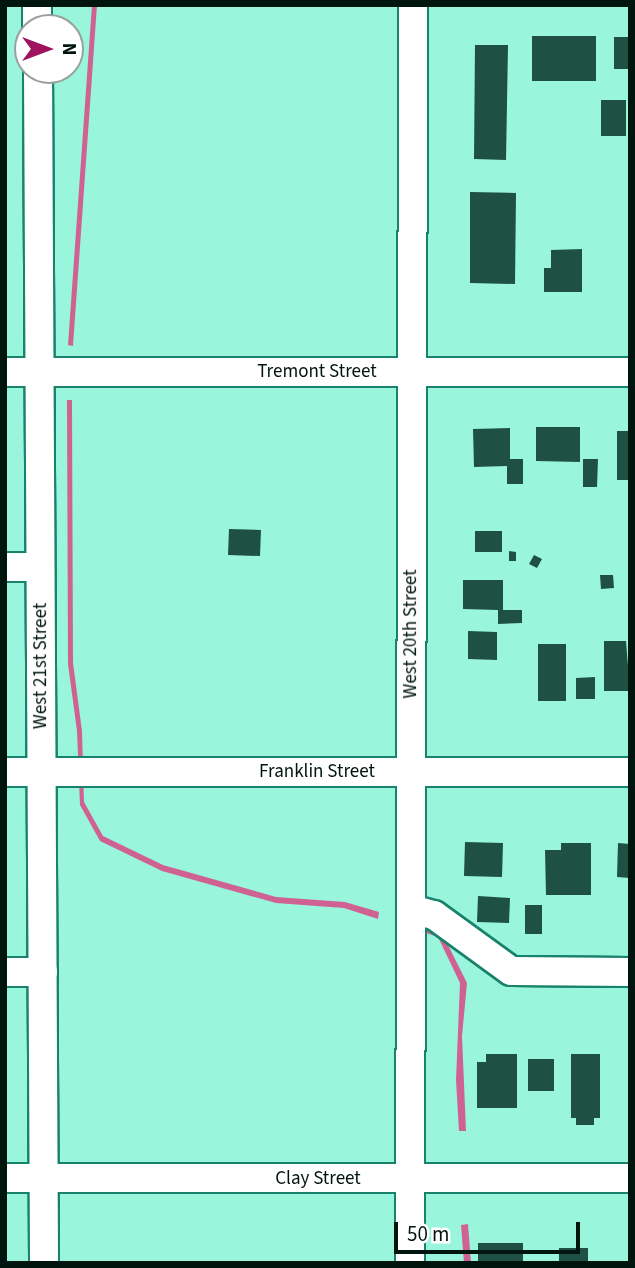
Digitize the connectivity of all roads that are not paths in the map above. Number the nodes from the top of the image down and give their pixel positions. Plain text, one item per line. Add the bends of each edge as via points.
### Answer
1 (412, 5) edge
2 (38, 84) edge
3 (5, 372) edge
4 (40, 372) junction
5 (412, 372) junction
6 (630, 372) edge
7 (5, 567) edge
8 (40, 567) junction
9 (5, 772) edge
10 (53, 772) junction
11 (411, 772) junction
12 (630, 772) edge
13 (411, 909) junction
14 (5, 972) edge
15 (43, 972) junction
16 (630, 972) edge
17 (5, 1178) edge
18 (44, 1178) junction
19 (410, 1178) junction
20 (630, 1178) edge
21 (44, 1263) edge
22 (410, 1263) edge

1 - 5 street, West 20th Street
2 - 4 street, West 21st Street
3 - 4 street, Tremont Street
4 - 5 street, Tremont Street
4 - 8 street, West 21st Street
5 - 6 street, Tremont Street
5 - 11 street, West 20th Street
7 - 8 street
8 - 10 street, West 21st Street
9 - 10 street, Franklin Street
10 - 11 street, Franklin Street
10 - 15 street, West 21st Street
11 - 12 street, Franklin Street
11 - 13 street, West 20th Street
13 - 16 street via 434,915 447,929 511,971
13 - 19 street, West 20th Street
14 - 15 street
15 - 18 street, West 21st Street
17 - 18 street, Clay Street
18 - 19 street, Clay Street
18 - 21 street, West 21st Street
19 - 20 street, Clay Street
19 - 22 street, West 20th Street

